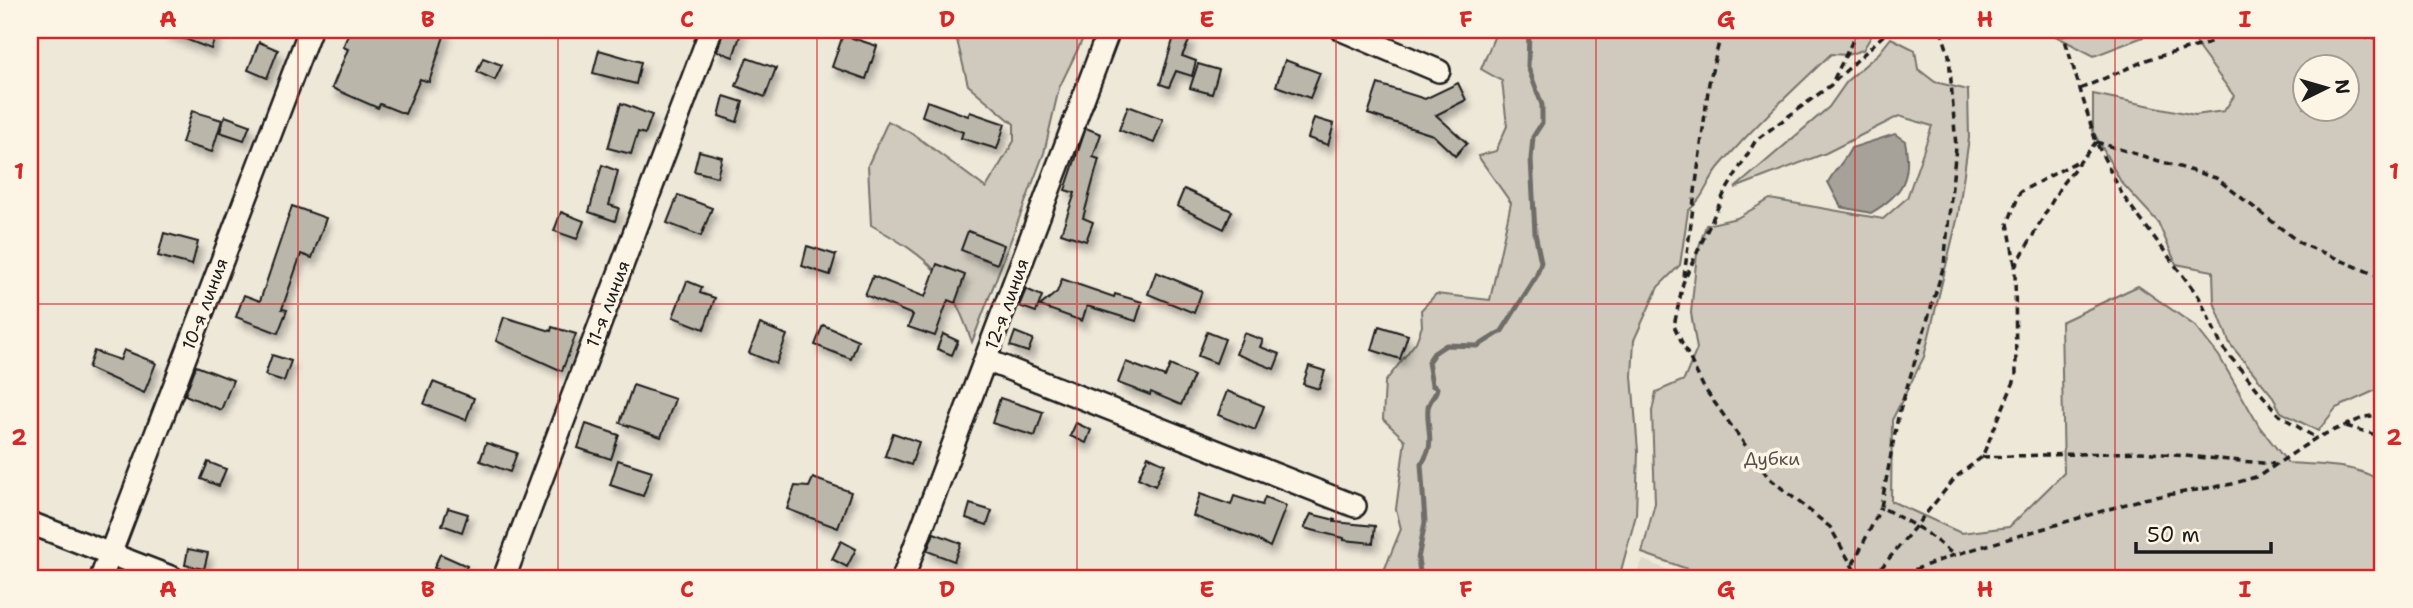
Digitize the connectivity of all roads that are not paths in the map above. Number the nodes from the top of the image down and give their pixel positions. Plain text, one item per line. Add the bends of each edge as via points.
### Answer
1 (310, 30) edge
2 (711, 30) edge
3 (1109, 30) edge
4 (1342, 30) edge
5 (1439, 71) dead end
6 (986, 359) junction
7 (1356, 506) dead end
8 (30, 523) edge
9 (110, 555) junction
10 (101, 578) edge
11 (173, 578) edge
12 (504, 578) edge
13 (904, 578) edge

1 - 9 street, 10-я линия
2 - 12 street, 11-я линия
3 - 6 street, 12-я линия
4 - 5 street
6 - 7 street
6 - 13 street, 12-я линия
8 - 9 street
9 - 10 street, 10-я линия
9 - 11 street

